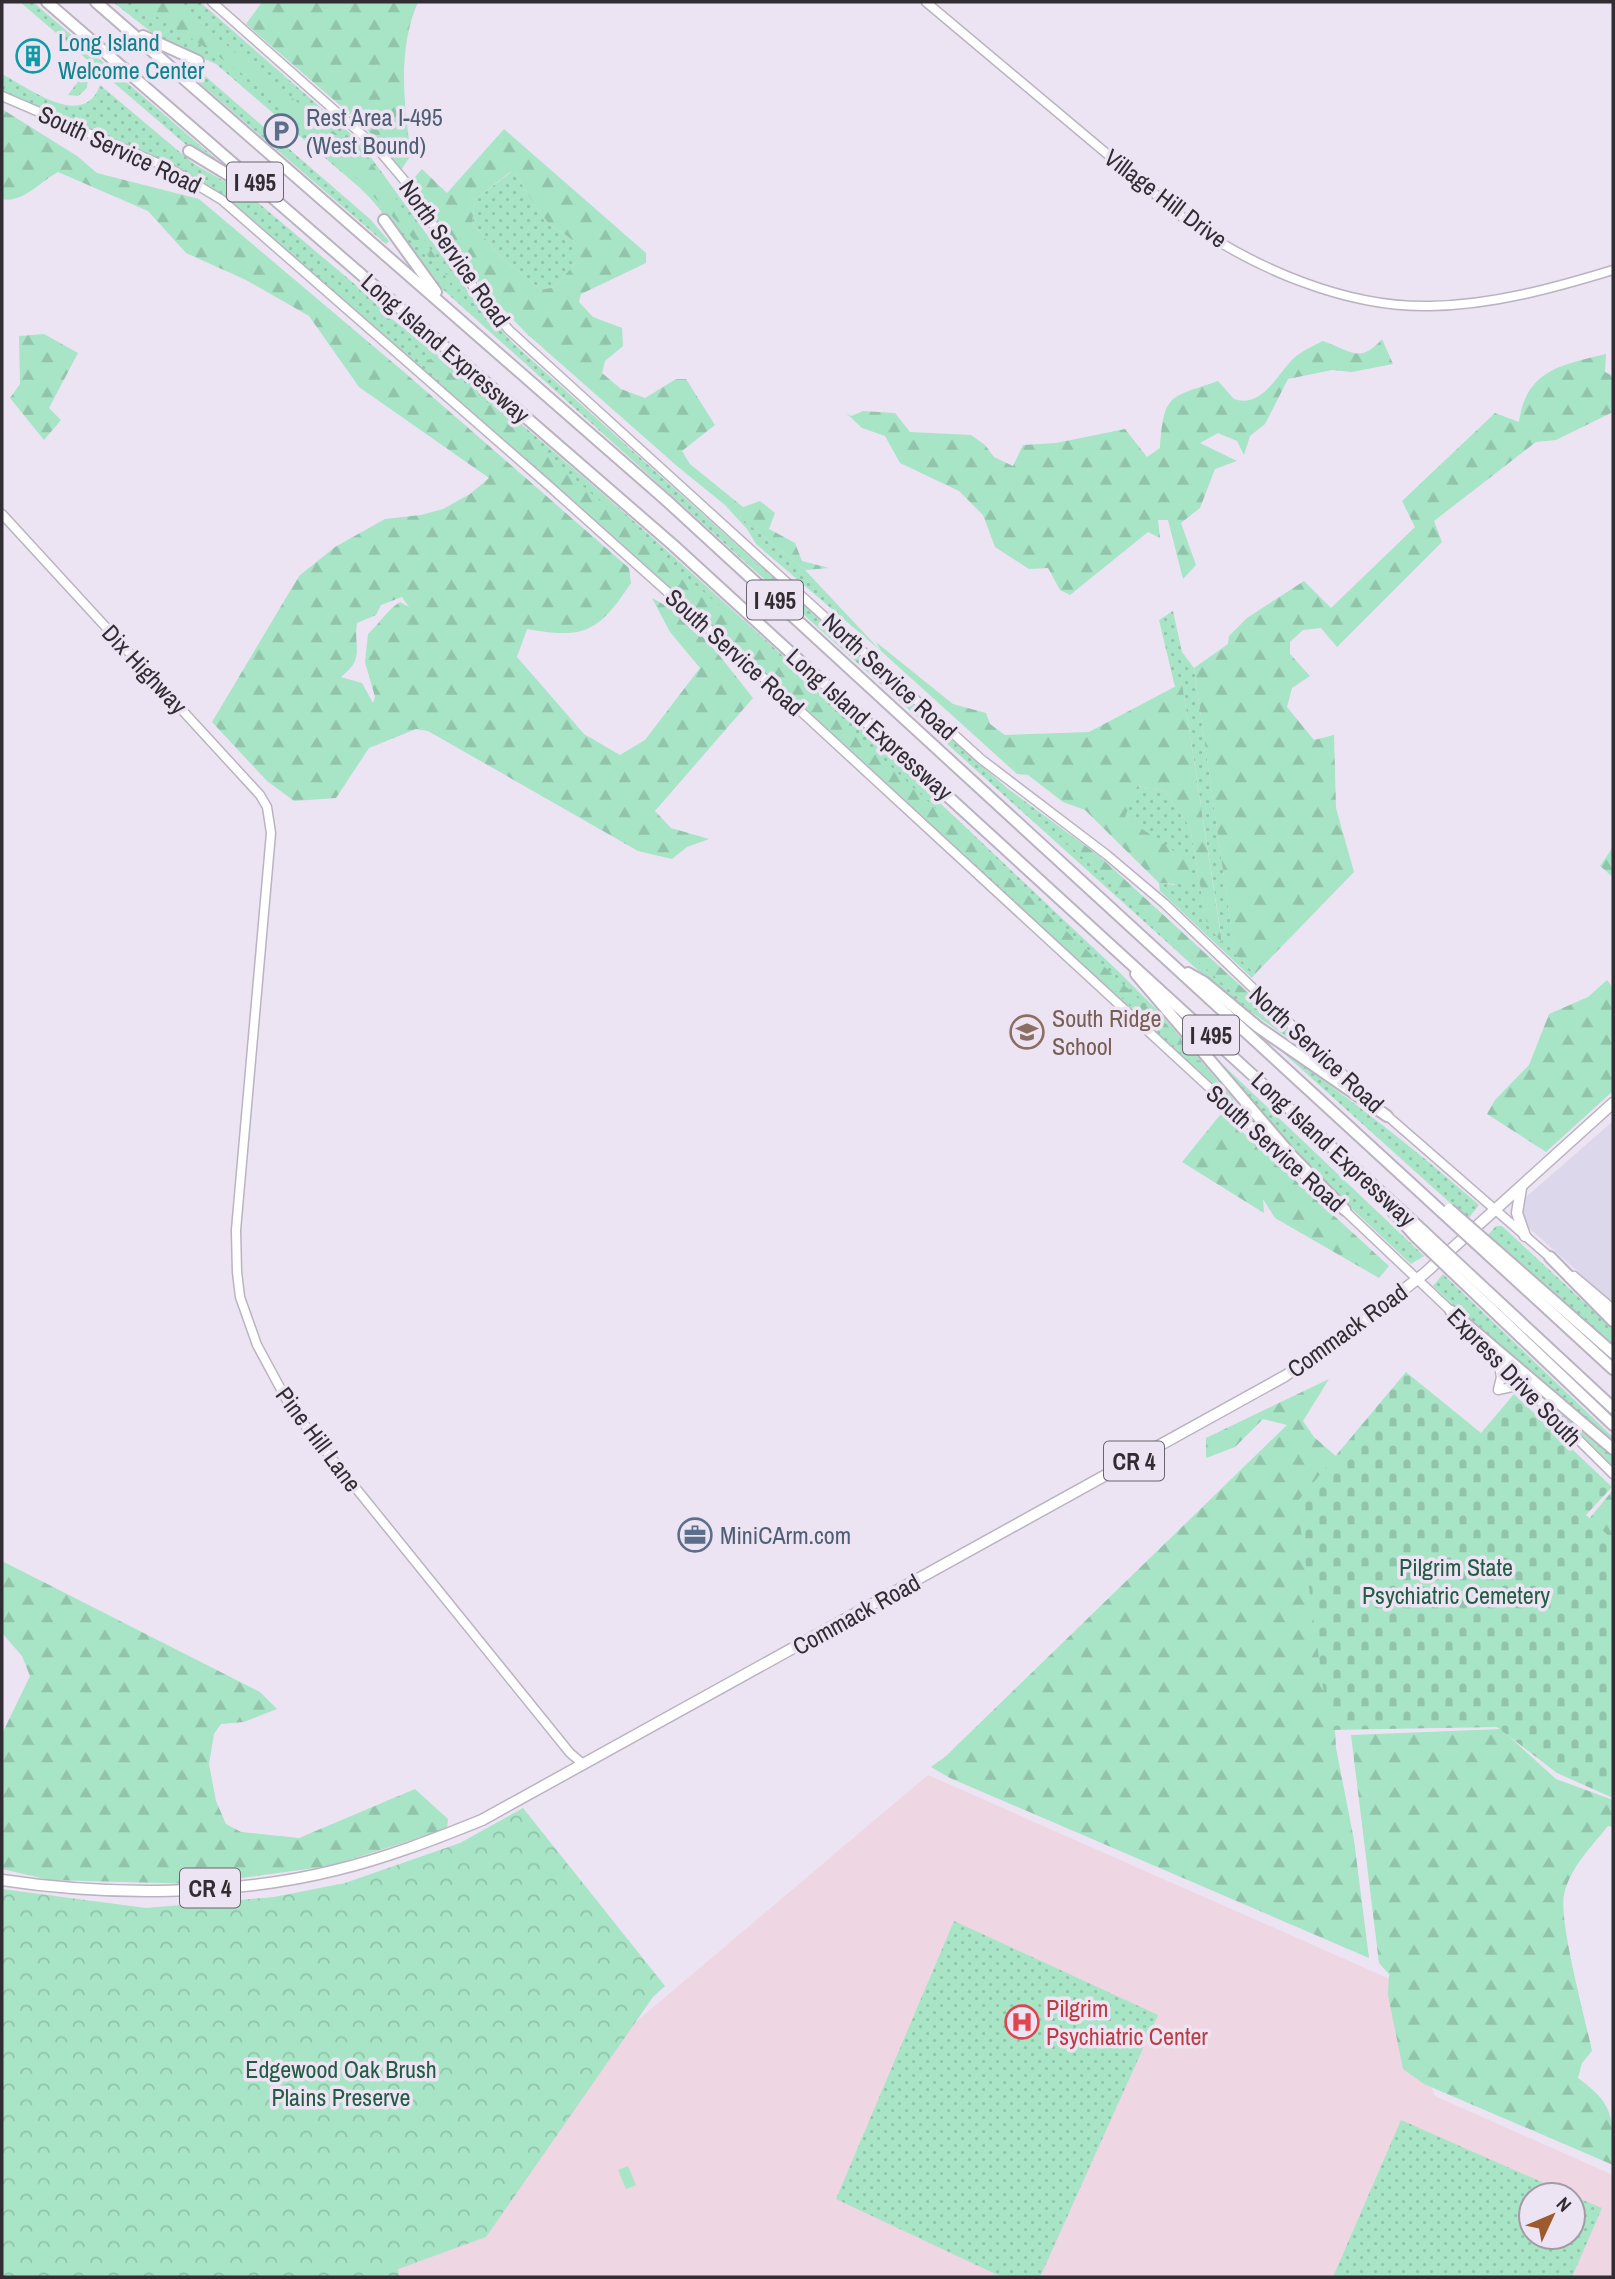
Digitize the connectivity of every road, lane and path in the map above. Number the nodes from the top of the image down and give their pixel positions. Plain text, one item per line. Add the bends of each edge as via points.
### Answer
1 (47, 2) edge
2 (96, 2) edge
3 (212, 2) edge
4 (926, 2) edge
5 (106, 10) junction
6 (198, 61) dead end
7 (2, 96) edge
8 (189, 150) dead end
9 (299, 220) junction
10 (384, 220) dead end
11 (1613, 270) edge
12 (471, 330) junction
13 (2, 514) edge
14 (271, 833) joint
15 (1115, 947) junction
16 (1172, 964) junction
17 (1613, 1103) edge
18 (1387, 1116) junction
19 (1521, 1188) junction
20 (1345, 1210) junction
21 (1496, 1211) junction
22 (1525, 1236) junction
23 (1494, 1254) junction
24 (1550, 1257) junction
25 (1466, 1278) junction
26 (1418, 1279) junction
27 (1613, 1309) edge
28 (1451, 1311) junction
29 (1613, 1321) edge
30 (1613, 1353) edge
31 (1498, 1362) junction
32 (1613, 1369) edge
33 (1525, 1389) junction
34 (1613, 1408) edge
35 (1613, 1425) edge
36 (1613, 1448) edge
37 (1613, 1474) edge
38 (583, 1764) junction
39 (2, 1880) edge

1 - 9 highway, Long Island Expressway / I 495
2 - 5 highway, Long Island Expressway / I 495
3 - 18 main road, North Service Road via 376,147 404,180 474,288 509,330 981,759 1165,904
4 - 11 main road, Village Hill Drive via 1187,221 1231,249 1301,280 1344,295 1429,306 1547,290
5 - 6 highway via 156,44
5 - 12 highway, Long Island Expressway / I 495
7 - 20 main road, South Service Road via 169,169 222,200 795,706
8 - 9 highway
9 - 15 highway, Long Island Expressway / I 495 via 673,545
10 - 12 highway via 425,280
12 - 16 highway, Long Island Expressway / I 495 via 666,500
13 - 14 main road, Dix Highway via 260,795
14 - 38 main road, Pine Hill Lane via 236,1230 240,1297 257,1345 291,1408
15 - 20 highway via 1292,1156
15 - 25 highway, Long Island Expressway / I 495, bridge via 1360,1173
16 - 18 highway via 1204,982 1258,1027
16 - 23 highway, Long Island Expressway / I 495, bridge
17 - 19 main road, Commack Road / CR 4
18 - 21 main road, North Service Road
19 - 21 main road, Commack Road / CR 4
19 - 22 main road via 1517,1213
20 - 26 main road, South Service Road
21 - 22 main road, North Service Road
21 - 26 main road, Commack Road / CR 4
22 - 24 main road, North Service Road
23 - 30 highway
23 - 32 highway
24 - 27 main road, North Service Road
24 - 29 highway
25 - 34 highway, Long Island Expressway / I 495
25 - 35 highway
26 - 28 main road, Express Drive South
26 - 38 main road, Commack Road / CR 4 via 1285,1376
28 - 31 main road, Express Drive South
28 - 36 highway
31 - 33 main road, Express Drive South
31 - 33 main road via 1498,1390
33 - 37 main road, Express Drive South
38 - 39 main road, Commack Road / CR 4 via 482,1820 387,1856 297,1878 203,1888 105,1889

